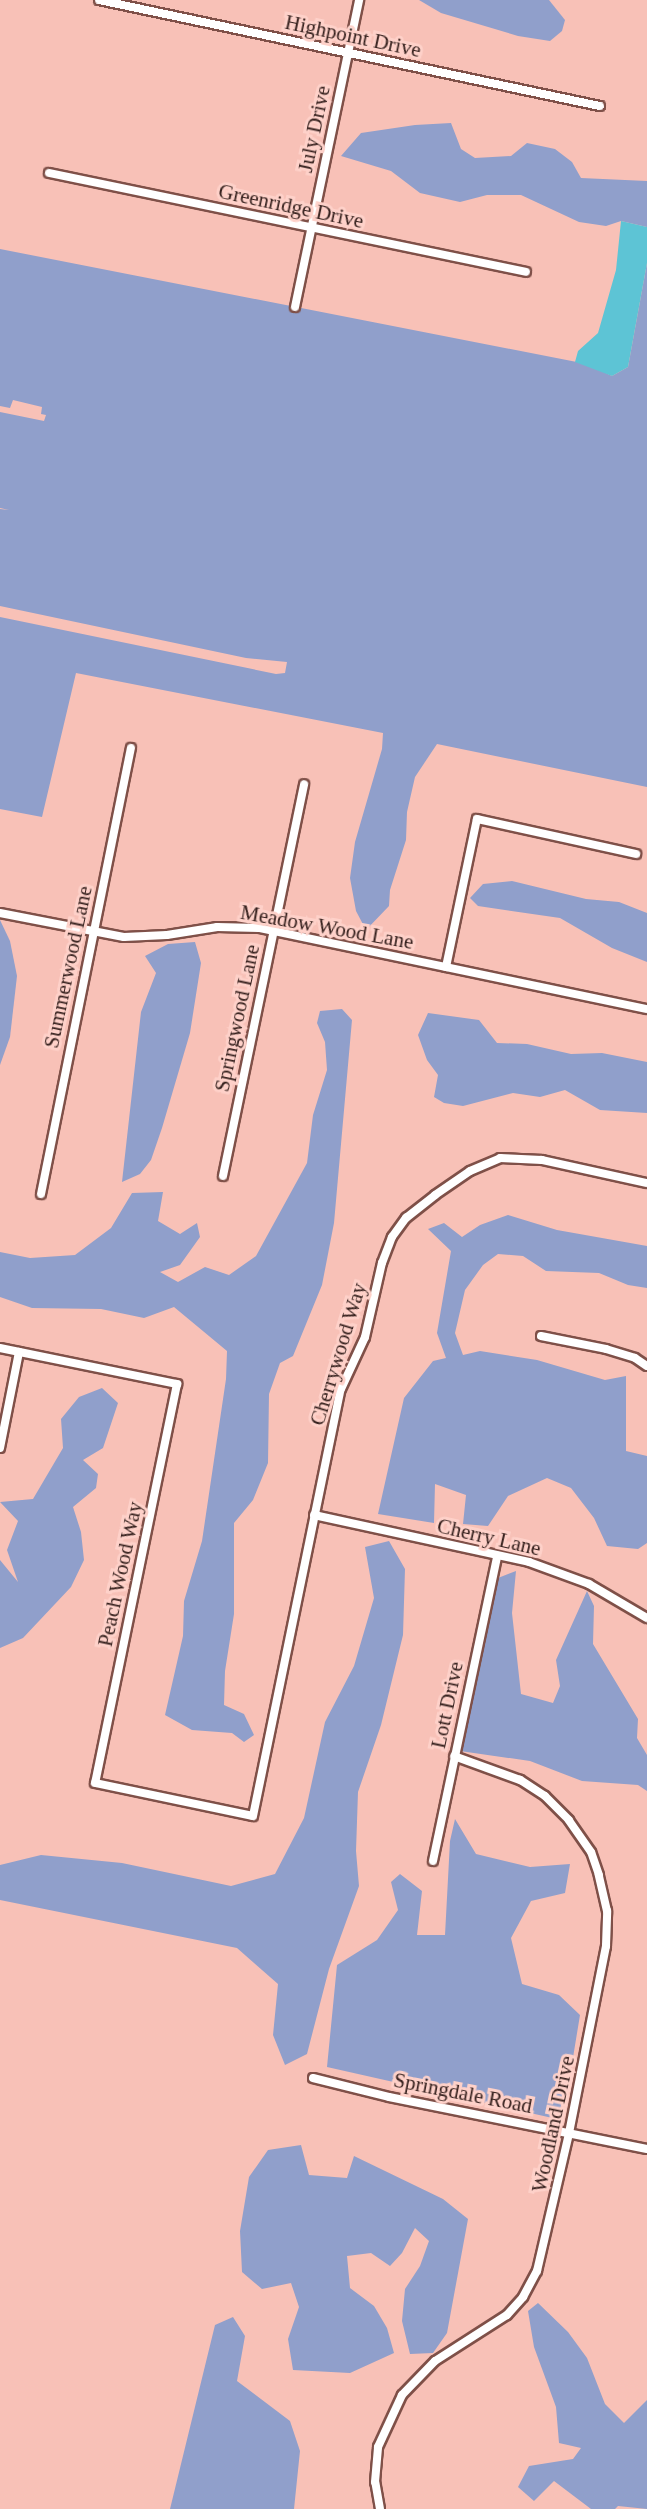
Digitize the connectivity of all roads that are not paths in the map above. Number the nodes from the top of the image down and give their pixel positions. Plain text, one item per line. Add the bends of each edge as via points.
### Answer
1 (99, 0) edge
2 (359, 0) edge
3 (348, 52) junction
4 (600, 106) dead end
5 (50, 173) dead end
6 (312, 228) junction
7 (526, 272) dead end
8 (295, 307) dead end
9 (131, 748) dead end
10 (304, 784) dead end
11 (636, 854) dead end
12 (0, 913) edge
13 (273, 931) junction
14 (93, 932) junction
15 (446, 967) junction
16 (647, 1009) edge
17 (223, 1177) dead end
18 (647, 1182) edge
19 (41, 1194) dead end
20 (541, 1336) dead end
21 (0, 1348) edge
22 (19, 1352) junction
23 (647, 1366) edge
24 (0, 1448) edge
25 (314, 1516) junction
26 (496, 1556) junction
27 (647, 1618) edge
28 (454, 1756) junction
29 (256, 1803) joint
30 (433, 1861) dead end
31 (313, 2078) dead end
32 (569, 2133) junction
33 (647, 2149) edge
34 (380, 2509) edge

1 - 3 street, Highpoint Drive
2 - 3 street, July Drive
3 - 4 street, Highpoint Drive
3 - 6 street, July Drive
5 - 6 street, Greenridge Drive
6 - 7 street, Greenridge Drive
6 - 8 street, July Drive
9 - 14 street, Summerwood Lane
10 - 13 street, Springwood Lane
11 - 15 street via 477,819
12 - 14 street, Meadow Wood Lane
13 - 14 street, Meadow Wood Lane via 217,927 145,937
13 - 15 street, Meadow Wood Lane
13 - 17 street, Springwood Lane
14 - 19 street, Summerwood Lane
15 - 16 street, Meadow Wood Lane
18 - 25 street, Cherrywood Way via 542,1160 500,1158 470,1171 400,1224 382,1263 365,1337 341,1389
20 - 23 street via 606,1349
21 - 22 street
22 - 24 street
22 - 29 street, Peach Wood Way via 177,1384 95,1783 253,1816
25 - 26 street, Cherry Lane
25 - 29 street, Cherrywood Way
26 - 27 street, Cherry Lane via 562,1573 608,1593
26 - 28 street, Lott Drive
28 - 30 street, Lott Drive
28 - 32 street, Woodland Drive via 514,1777 545,1796 582,1837 599,1875 607,1911 606,1946
31 - 32 street, Springdale Road
32 - 33 street, Springdale Road
32 - 34 street, Woodland Drive via 544,2251 532,2284 506,2315 435,2361 402,2395 378,2447 375,2482

